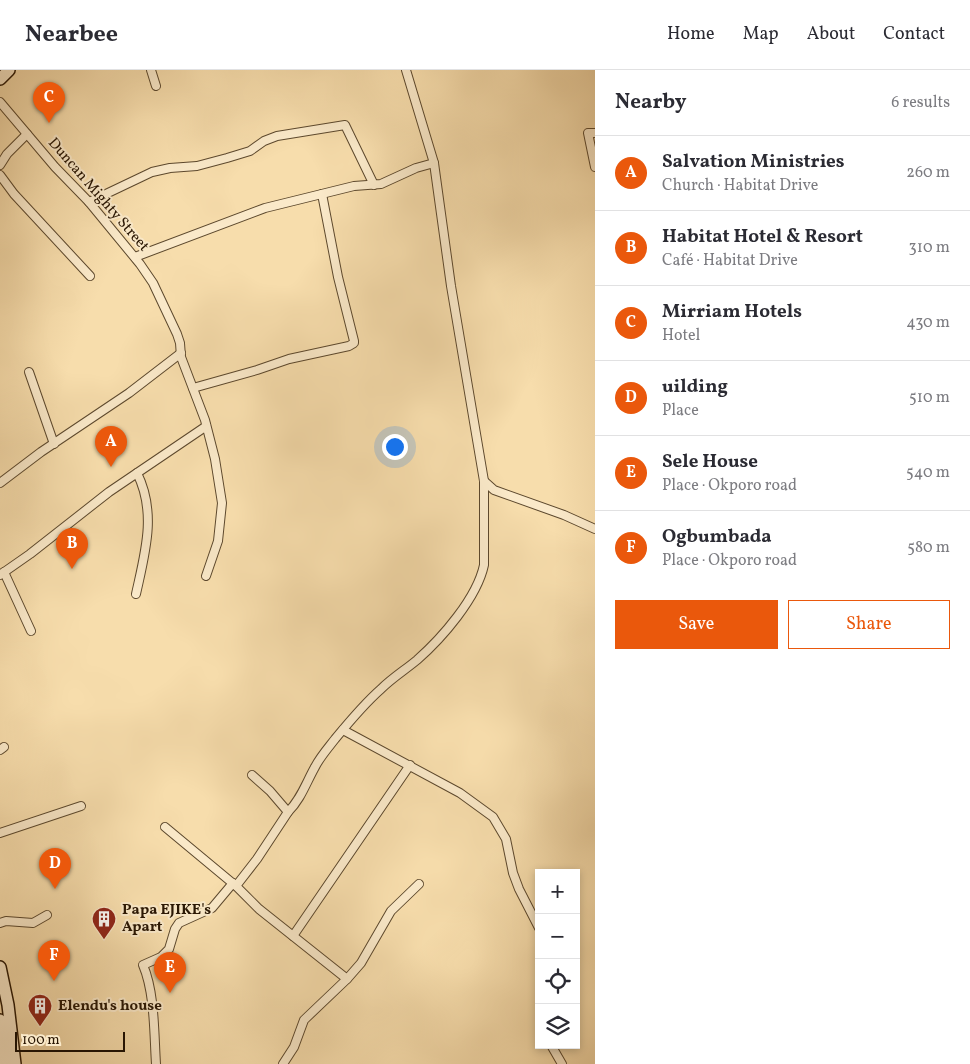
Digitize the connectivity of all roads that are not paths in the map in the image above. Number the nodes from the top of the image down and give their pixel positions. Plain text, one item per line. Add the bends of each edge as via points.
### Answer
1 (9, 70) edge
2 (151, 70) edge
3 (406, 70) edge
4 (0, 79) edge
5 (156, 86) dead end
6 (0, 102) edge
7 (595, 133) edge
8 (27, 134) junction
9 (434, 163) junction
10 (0, 165) edge
11 (595, 167) edge
12 (0, 175) edge
13 (374, 185) junction
14 (322, 194) junction
15 (89, 202) junction
16 (135, 257) junction
17 (90, 276) dead end
18 (181, 353) junction
19 (29, 372) dead end
20 (193, 388) junction
21 (206, 425) junction
22 (54, 444) junction
23 (137, 473) junction
24 (484, 481) junction
25 (0, 483) edge
26 (595, 528) edge
27 (2, 574) edge
28 (206, 576) dead end
29 (136, 594) dead end
30 (31, 631) dead end
31 (343, 730) junction
32 (410, 765) junction
33 (252, 775) dead end
34 (81, 806) dead end
35 (288, 812) junction
36 (165, 826) dead end
37 (0, 833) edge
38 (234, 884) junction
39 (419, 884) dead end
40 (47, 915) dead end
41 (535, 920) edge
42 (0, 923) edge
43 (293, 936) junction
44 (1, 972) edge
45 (347, 979) junction
46 (0, 1020) edge
47 (553, 1049) edge
48 (5, 1064) edge
49 (15, 1064) edge
50 (156, 1064) edge
51 (283, 1064) edge
52 (562, 1064) edge

1 - 4 main road
2 - 5 street
3 - 9 street
6 - 8 street, Duncan Mighty Street
7 - 11 street via 588,133
8 - 10 street
8 - 15 street, Duncan Mighty Street
9 - 13 street
9 - 24 street
12 - 17 street
13 - 14 street
13 - 15 street via 344,125 277,136 250,151 227,158 152,172
14 - 16 street via 265,208
14 - 20 street via 354,343
15 - 16 street, Duncan Mighty Street
16 - 18 street, Duncan Mighty Street via 161,298 177,334
18 - 20 street, Duncan Mighty Street
18 - 22 street
19 - 22 street
20 - 21 street, Duncan Mighty Street
21 - 23 street
21 - 28 street, Duncan Mighty Street via 222,503 218,540
22 - 25 street
23 - 27 street
23 - 29 street via 146,494 149,516
24 - 26 street via 494,490
24 - 31 street via 484,566 476,590 433,644 380,689
27 - 30 street
31 - 32 street
31 - 35 street via 315,766 306,787
32 - 41 street via 460,793 493,817 506,839 513,873
32 - 43 street
33 - 35 street
34 - 37 street
35 - 38 street via 257,859
36 - 38 street
38 - 43 street
38 - 50 street via 212,908 179,923 169,949 161,957 143,965 152,1006
39 - 45 street via 391,911 361,963
40 - 42 street via 33,923
43 - 45 street
44 - 49 main road
45 - 51 street via 304,1020 294,1047
46 - 48 main road
47 - 52 street

